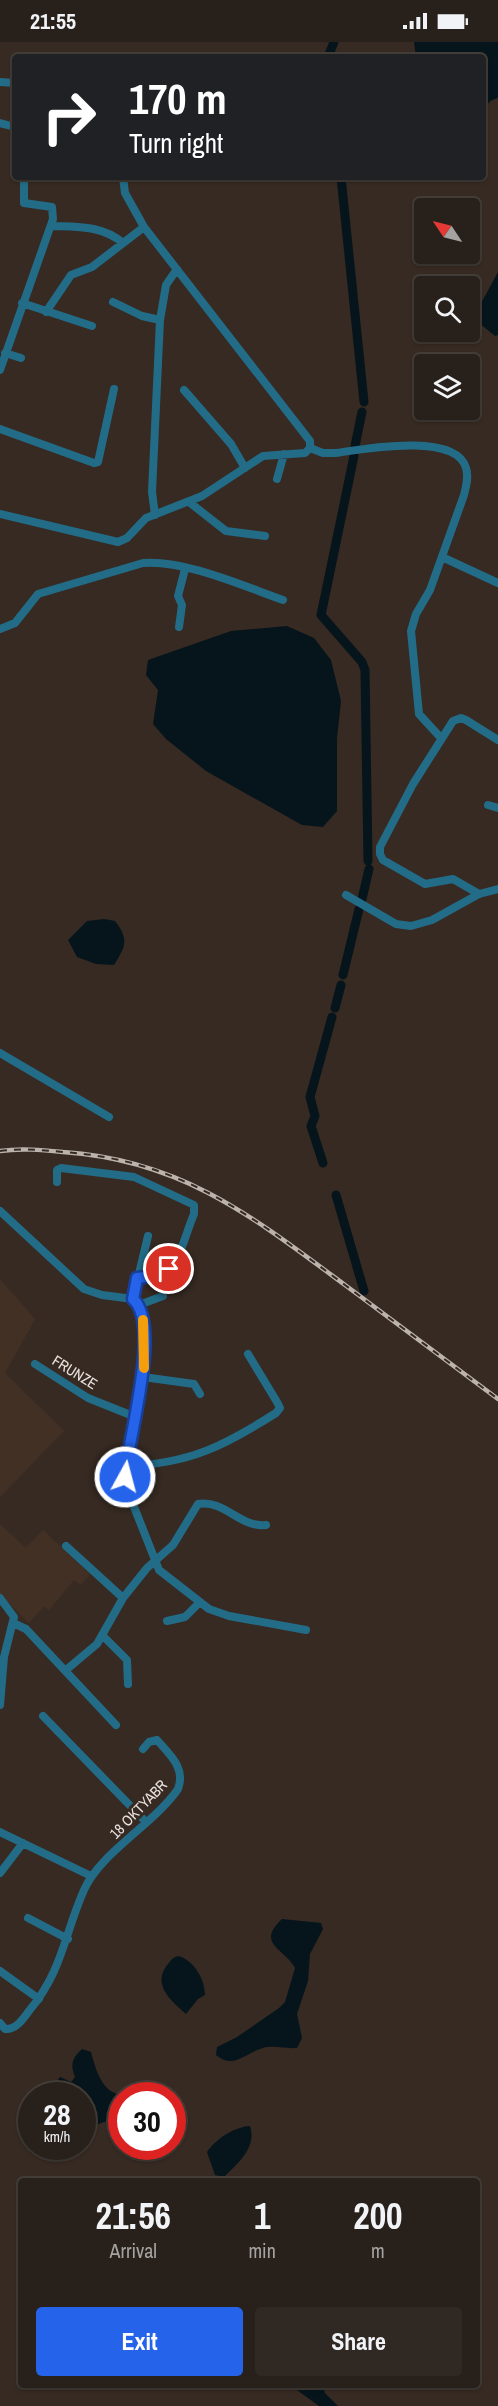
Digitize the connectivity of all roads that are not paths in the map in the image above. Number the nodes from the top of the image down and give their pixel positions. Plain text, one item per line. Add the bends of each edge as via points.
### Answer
1 (24, 180) edge
2 (123, 180) edge
3 (51, 226) junction
4 (144, 227) junction
5 (123, 243) junction
6 (177, 268) junction
7 (113, 302) dead end
8 (22, 303) junction
9 (46, 312) junction
10 (160, 320) junction
11 (92, 326) dead end
12 (5, 353) junction
13 (21, 358) dead end
14 (0, 370) edge
15 (114, 388) dead end
16 (184, 390) dead end
17 (0, 429) edge
18 (310, 447) junction
19 (284, 454) junction
20 (245, 468) junction
21 (277, 479) dead end
22 (189, 502) junction
23 (0, 514) edge
24 (155, 515) junction
25 (265, 536) dead end
26 (442, 557) junction
27 (185, 569) junction
28 (498, 583) edge
29 (283, 600) dead end
30 (179, 627) dead end
31 (0, 629) edge
32 (441, 738) junction
33 (498, 740) edge
34 (488, 805) dead end
35 (498, 808) edge
36 (498, 890) edge
37 (479, 894) junction
38 (346, 895) dead end
39 (0, 1053) edge
40 (109, 1117) dead end
41 (57, 1182) dead end
42 (0, 1211) edge
43 (148, 1236) dead end
44 (137, 1278) junction
45 (163, 1296) dead end
46 (136, 1302) junction
47 (248, 1354) dead end
48 (35, 1364) dead end
49 (143, 1377) junction
50 (201, 1394) dead end
51 (133, 1416) junction
52 (126, 1466) junction
53 (266, 1524) dead end
54 (66, 1546) dead end
55 (154, 1561) junction
56 (0, 1598) edge
57 (123, 1598) junction
58 (199, 1603) junction
59 (167, 1622) dead end
60 (13, 1623) junction
61 (306, 1630) dead end
62 (103, 1636) junction
63 (66, 1670) junction
64 (1, 1684) edge
65 (128, 1684) dead end
66 (0, 1705) edge
67 (43, 1716) dead end
68 (116, 1725) dead end
69 (143, 1749) dead end
70 (146, 1822) junction
71 (0, 1832) edge
72 (23, 1843) junction
73 (0, 1873) edge
74 (91, 1876) junction
75 (28, 1918) dead end
76 (68, 1939) junction
77 (0, 1971) edge
78 (39, 1999) junction
79 (2, 2026) edge

1 - 3 street via 24,203 52,207
2 - 4 street via 125,193
3 - 5 street via 95,228
3 - 8 street
4 - 5 street
4 - 6 street
5 - 9 street via 87,270 71,275
6 - 10 street via 166,285
6 - 18 street via 310,441
7 - 10 street
8 - 9 street
8 - 12 street
9 - 11 street
10 - 24 street via 152,492
12 - 13 street
12 - 14 street
15 - 17 street via 98,462
16 - 20 street via 231,444
18 - 19 street via 305,453
18 - 26 street via 336,453 421,445 443,448 461,459 467,481
19 - 20 street via 263,456
19 - 21 street
20 - 22 street
22 - 24 street
22 - 25 street via 226,531
23 - 24 street via 118,542 143,520
26 - 28 street
26 - 32 street via 413,621 411,642 419,714
27 - 29 street
27 - 30 street via 178,596 182,605
27 - 31 street via 143,563 47,590 33,598 15,623
32 - 33 street via 453,721 461,718
32 - 37 street via 396,815 380,854 383,860 425,884 453,879
34 - 35 street
36 - 37 street
37 - 38 street via 432,920 405,926
39 - 40 street
41 - 44 street via 57,1170 61,1168 134,1177 194,1205 194,1214 169,1269 161,1275
42 - 46 street via 84,1289
43 - 44 street
44 - 46 street
45 - 46 street
46 - 49 street via 143,1315
47 - 52 street via 280,1408 276,1413 212,1451 162,1463
48 - 51 street, FRUNZE via 88,1398
49 - 50 street via 194,1384
49 - 51 street
51 - 52 street
52 - 55 street via 126,1493
53 - 55 street via 248,1524 218,1507 198,1504 172,1545
54 - 57 street
55 - 57 street
55 - 58 street via 165,1576
56 - 60 street via 12,1611
57 - 62 street
58 - 59 street via 185,1617
58 - 61 street via 229,1616
60 - 63 street via 26,1629
60 - 64 street
62 - 63 street
62 - 65 street via 127,1660
63 - 68 street
64 - 66 street
67 - 70 street
69 - 70 street, 18 OKTYABR via 157,1740 181,1774 174,1796
70 - 74 street, 18 OKTYABR
71 - 72 street
72 - 73 street
72 - 74 street
74 - 76 street, 18 OKTYABR
75 - 76 street
76 - 78 street, 18 OKTYABR via 52,1979
77 - 78 street
78 - 79 street, 18 OKTYABR via 20,2023

